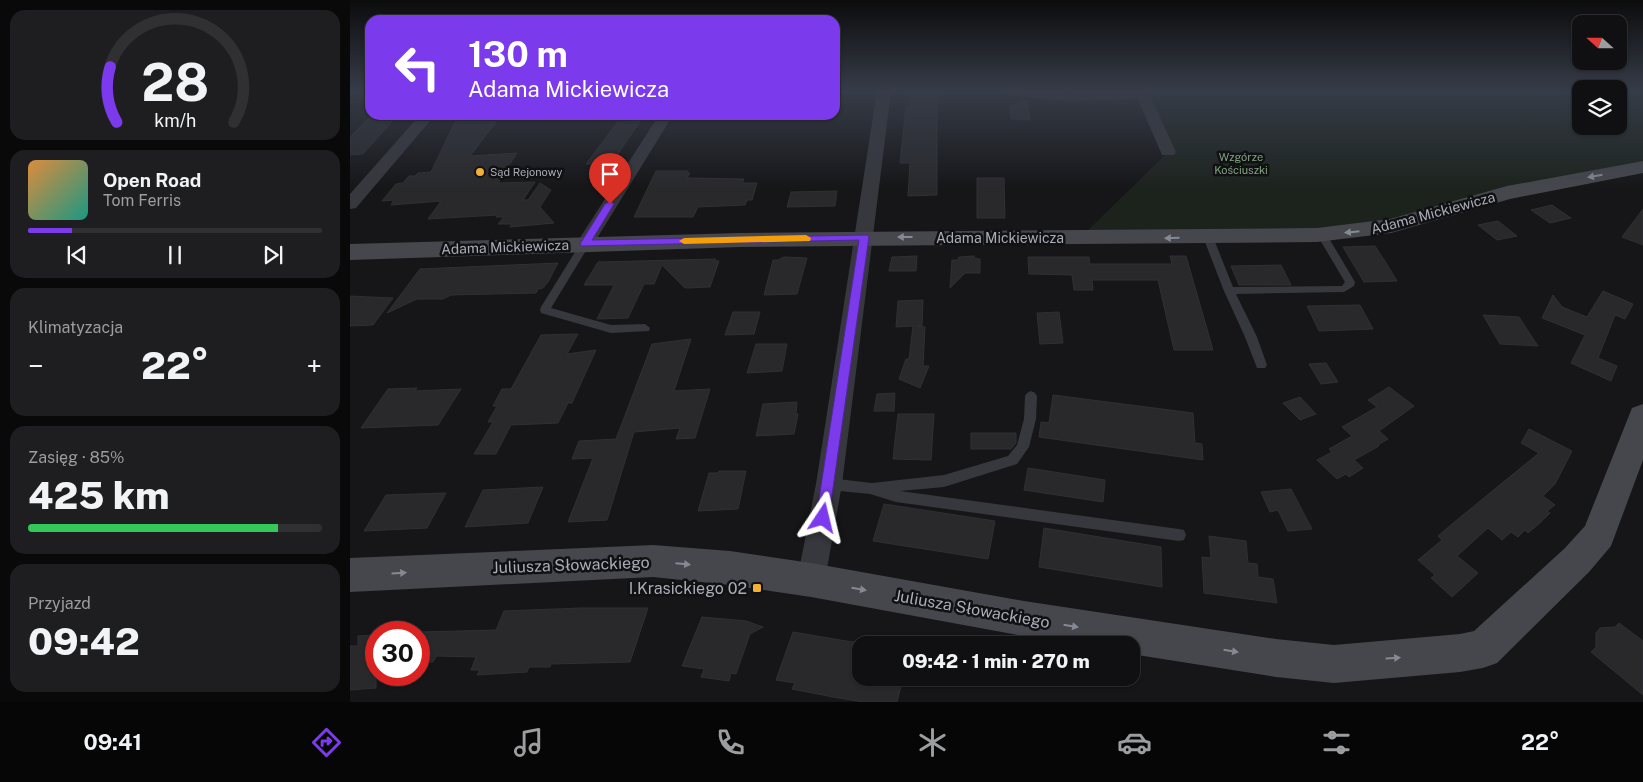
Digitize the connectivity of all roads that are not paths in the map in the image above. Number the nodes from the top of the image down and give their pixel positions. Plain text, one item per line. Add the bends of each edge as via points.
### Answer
1 (420, 124) edge
2 (660, 124) edge
3 (879, 124) edge
4 (1156, 124) edge
5 (1168, 152) dead end
6 (1643, 167) edge
7 (350, 204) edge
8 (1322, 235) junction
9 (864, 237) junction
10 (1208, 237) junction
11 (585, 244) junction
12 (350, 252) edge
13 (1229, 291) junction
14 (644, 328) dead end
15 (1261, 365) dead end
16 (1031, 396) dead end
17 (1643, 416) edge
18 (829, 484) junction
19 (870, 488) junction
20 (1179, 535) dead end
21 (350, 575) edge
22 (811, 580) junction

1 - 7 street
2 - 11 street
3 - 9 street
4 - 5 street
6 -> 8 street, Adama Mickiewicza via 1507,193 1391,226
8 - 10 street, Adama Mickiewicza
8 - 13 lane via 1350,282 1349,286 1344,289
10 -> 9 street, Adama Mickiewicza
9 - 11 street, Adama Mickiewicza
9 - 18 street
10 - 13 lane
11 - 12 street, Adama Mickiewicza
11 - 14 lane via 545,310 610,329
13 - 15 lane
16 - 19 lane via 1030,419 1023,447 1012,460 944,481
22 -> 17 street, Juliusza Słowackiego via 1024,619 1334,664 1483,649 1599,535
18 - 19 lane
18 - 22 street
19 - 20 lane via 896,496
21 -> 22 street, Juliusza Słowackiego via 653,561

